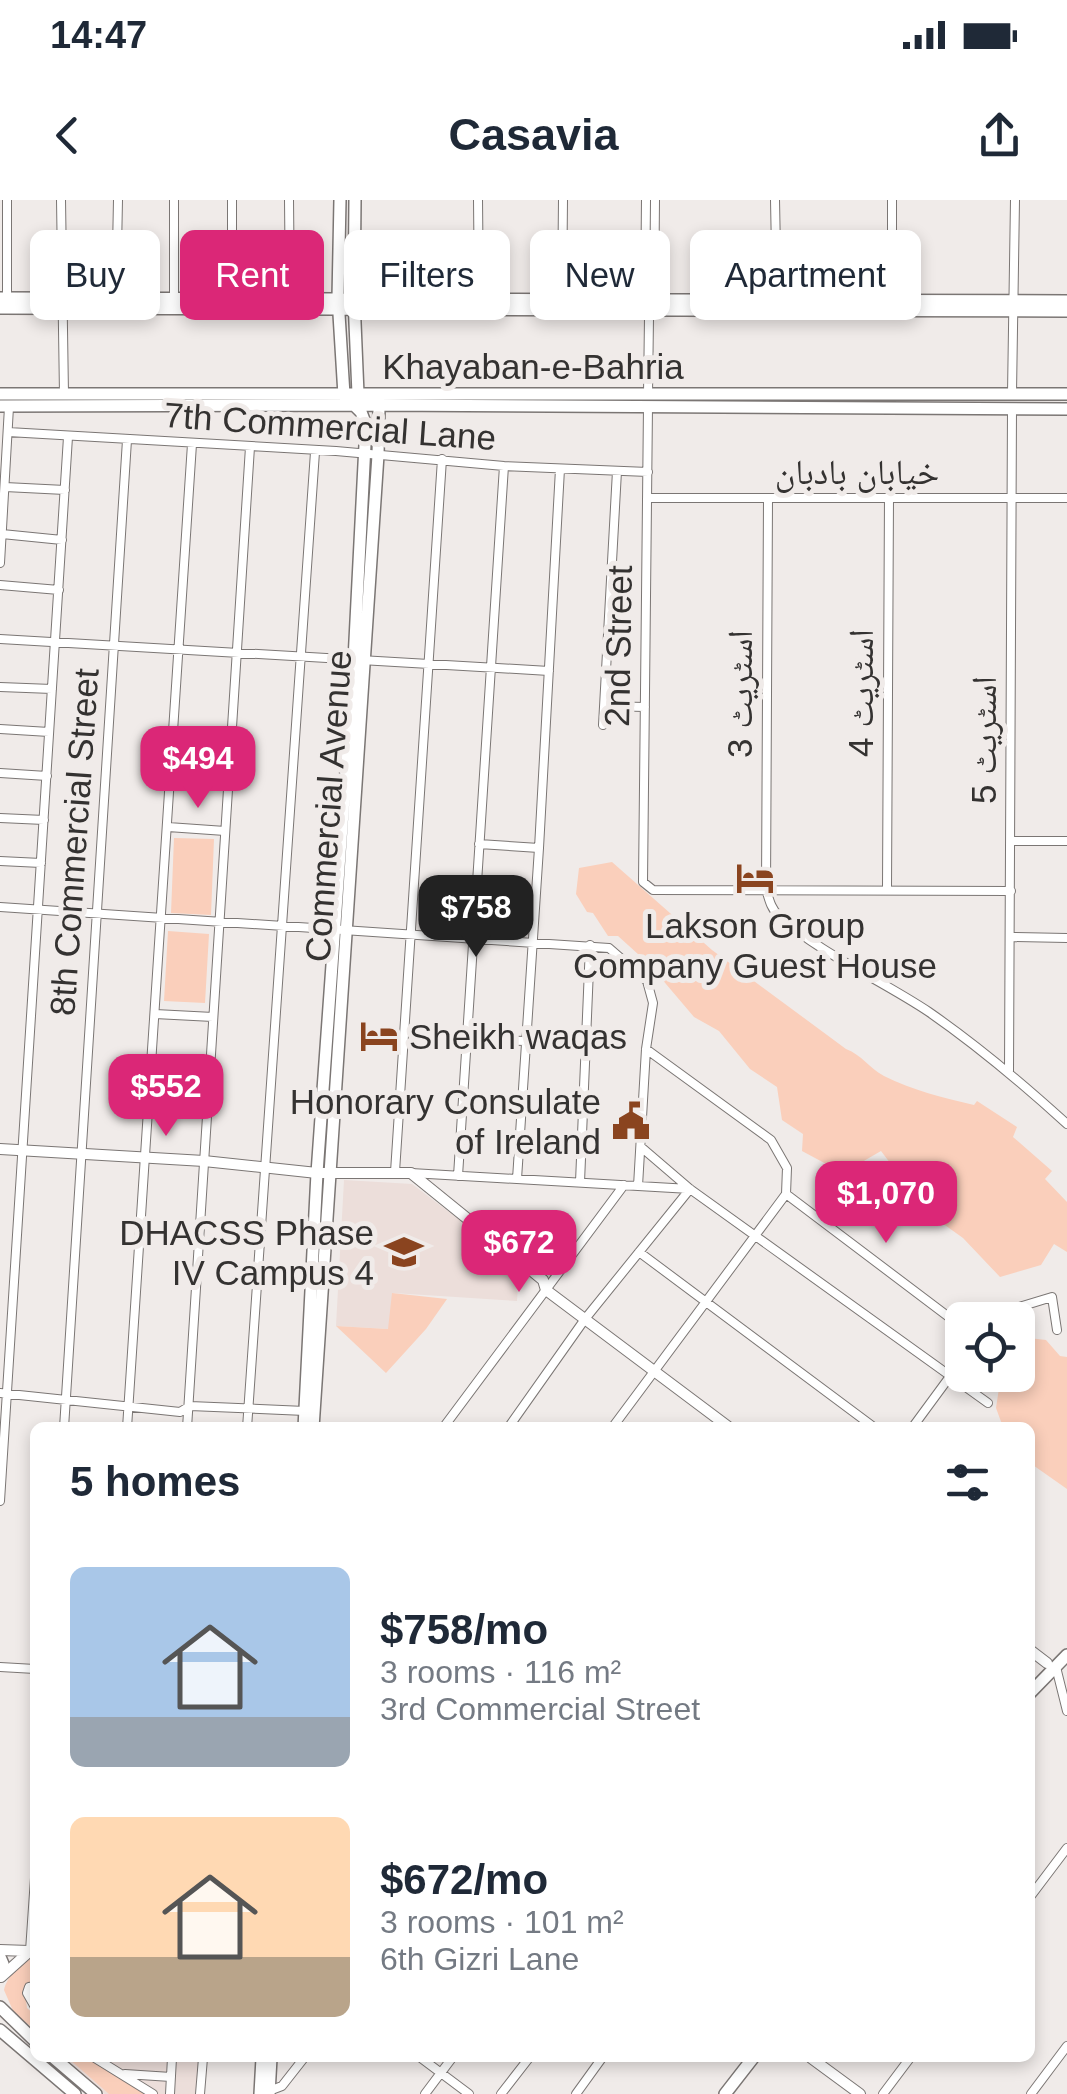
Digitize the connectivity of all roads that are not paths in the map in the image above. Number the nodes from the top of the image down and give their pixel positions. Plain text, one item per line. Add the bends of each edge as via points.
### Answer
1 (7, 200) edge
2 (62, 200) edge
3 (118, 200) edge
4 (174, 200) edge
5 (232, 200) edge
6 (289, 200) edge
7 (340, 200) edge
8 (355, 200) edge
9 (478, 200) edge
10 (563, 200) edge
11 (646, 200) edge
12 (655, 200) edge
13 (775, 200) edge
14 (892, 200) edge
15 (1014, 200) edge
16 (62, 230) edge
17 (117, 230) edge
18 (232, 230) edge
19 (289, 230) edge
20 (355, 230) edge
21 (478, 230) edge
22 (563, 230) edge
23 (647, 230) edge
24 (653, 230) edge
25 (776, 230) edge
26 (892, 230) edge
27 (160, 297) edge
28 (174, 297) junction
29 (180, 298) edge
30 (2, 301) edge
31 (1067, 301) edge
32 (30, 302) edge
33 (324, 302) edge
34 (324, 304) edge
35 (339, 304) junction
36 (344, 304) edge
37 (921, 306) edge
38 (1014, 306) junction
39 (1067, 311) edge
40 (62, 320) edge
41 (354, 320) edge
42 (649, 320) edge
43 (343, 378) junction
44 (0, 394) edge
45 (64, 394) junction
46 (325, 394) junction
47 (1012, 394) junction
48 (1067, 394) edge
49 (352, 398) junction
50 (506, 400) junction
51 (648, 400) junction
52 (378, 405) junction
53 (4, 406) edge
54 (1067, 409) edge
55 (1012, 410) junction
56 (8, 432) junction
57 (68, 437) junction
58 (128, 440) junction
59 (192, 444) junction
60 (250, 447) junction
61 (315, 452) junction
62 (372, 454) junction
63 (442, 459) junction
64 (504, 466) junction
65 (560, 469) junction
66 (616, 471) junction
67 (648, 472) junction
68 (5, 486) junction
69 (65, 490) junction
70 (889, 496) junction
71 (648, 498) junction
72 (1067, 498) edge
73 (768, 499) junction
74 (1011, 499) junction
75 (2, 534) edge
76 (62, 540) junction
77 (0, 563) edge
78 (0, 585) edge
79 (58, 590) junction
80 (0, 639) edge
81 (55, 642) junction
82 (114, 646) junction
83 (178, 650) junction
84 (237, 654) junction
85 (300, 657) junction
86 (360, 660) junction
87 (428, 663) junction
88 (490, 667) junction
89 (549, 671) junction
90 (0, 687) edge
91 (52, 689) junction
92 (604, 706) junction
93 (644, 707) junction
94 (603, 726) dead end
95 (0, 729) edge
96 (50, 732) junction
97 (0, 773) edge
98 (46, 776) junction
99 (0, 818) edge
100 (44, 820) junction
101 (168, 827) junction
102 (226, 831) junction
103 (1011, 841) junction
104 (1067, 841) edge
105 (479, 844) junction
106 (540, 848) junction
107 (0, 861) edge
108 (41, 863) junction
109 (766, 889) junction
110 (887, 889) junction
111 (1011, 891) junction
112 (0, 907) edge
113 (38, 909) junction
114 (97, 912) junction
115 (161, 919) junction
116 (220, 922) junction
117 (282, 927) junction
118 (340, 932) junction
119 (410, 936) junction
120 (1011, 937) junction
121 (1067, 938) edge
122 (472, 940) junction
123 (531, 944) junction
124 (590, 945) junction
125 (155, 1014) junction
126 (214, 1017) junction
127 (466, 1038) junction
128 (525, 1041) junction
129 (646, 1049) junction
130 (1009, 1071) junction
131 (1067, 1124) edge
132 (641, 1148) junction
133 (0, 1149) edge
134 (22, 1151) junction
135 (82, 1153) junction
136 (146, 1158) junction
137 (204, 1161) junction
138 (265, 1167) junction
139 (323, 1172) junction
140 (396, 1172) junction
141 (410, 1173) junction
142 (458, 1176) junction
143 (517, 1179) junction
144 (580, 1182) junction
145 (624, 1185) junction
146 (638, 1186) junction
147 (690, 1189) junction
148 (786, 1194) junction
149 (756, 1236) junction
150 (639, 1252) junction
151 (546, 1290) junction
152 (705, 1301) junction
153 (1034, 1302) edge
154 (945, 1314) edge
155 (585, 1320) junction
156 (1057, 1330) dead end
157 (945, 1371) edge
158 (653, 1372) junction
159 (945, 1382) edge
160 (974, 1392) edge
161 (4, 1393) edge
162 (66, 1400) junction
163 (988, 1402) dead end
164 (128, 1406) junction
165 (190, 1406) junction
166 (248, 1408) junction
167 (305, 1410) junction
168 (64, 1422) edge
169 (127, 1422) edge
170 (189, 1422) edge
171 (247, 1422) edge
172 (304, 1422) edge
173 (313, 1422) edge
174 (447, 1422) edge
175 (512, 1422) edge
176 (616, 1422) edge
177 (722, 1422) edge
178 (867, 1422) edge
179 (916, 1422) edge
180 (0, 1502) edge
181 (1067, 1646) edge
182 (1035, 1653) edge
183 (1067, 1655) edge
184 (1051, 1664) junction
185 (0, 1667) edge
186 (30, 1670) edge
187 (1035, 1678) edge
188 (1035, 1686) edge
189 (1067, 1711) edge
190 (1067, 1848) edge
191 (1035, 1890) edge
192 (30, 1951) edge
193 (0, 1953) edge
194 (30, 1953) edge
195 (0, 1977) edge
196 (0, 2008) edge
197 (0, 2030) edge
198 (30, 2037) edge
199 (1065, 2052) edge
200 (30, 2056) edge
201 (38, 2062) edge
202 (60, 2062) edge
203 (102, 2062) edge
204 (172, 2062) edge
205 (203, 2062) edge
206 (262, 2062) edge
207 (270, 2062) edge
208 (301, 2062) edge
209 (427, 2062) edge
210 (449, 2062) edge
211 (526, 2062) edge
212 (599, 2062) edge
213 (749, 2062) edge
214 (758, 2062) edge
215 (816, 2062) edge
216 (907, 2062) edge
217 (441, 2072) junction
218 (122, 2074) junction
219 (171, 2078) junction
220 (266, 2093) edge
221 (75, 2094) edge
222 (96, 2094) edge
223 (153, 2094) edge
224 (170, 2094) edge
225 (200, 2094) edge
226 (426, 2094) edge
227 (469, 2094) edge
228 (501, 2094) edge
229 (576, 2094) edge
230 (726, 2094) edge
231 (734, 2094) edge
232 (860, 2094) edge
233 (883, 2094) edge
234 (1031, 2094) edge

1 - 30 street
2 - 16 street
3 - 17 street
4 - 28 street
5 - 18 street
6 - 19 street
7 - 35 main road, Commercial Avenue
8 - 20 main road, Commercial Avenue
9 - 21 street
10 - 22 street
11 - 23 street
12 - 24 street
13 - 25 street
14 - 26 street
15 - 38 street
27 - 28 main road
28 - 29 main road
30 - 32 main road
31 - 38 main road
33 - 35 main road
34 - 35 main road
35 - 36 main road
35 - 43 main road, Commercial Avenue
37 - 38 main road
38 - 39 main road
38 - 47 street
40 - 45 street
41 - 49 main road, Commercial Avenue
42 - 51 street, 2nd Street
43 - 46 main road
43 - 49 main road, Commercial Avenue
44 - 45 main road, Khayaban-e-Bahria
45 - 46 main road, Khayaban-e-Bahria
46 - 49 main road, Khayaban-e-Bahria
47 - 48 main road, Khayaban-e-Bahria
47 - 51 main road, Khayaban-e-Bahria
49 - 50 main road, Khayaban-e-Bahria
49 - 52 main road, Khayaban-e-Bahria
49 - 53 main road, Khayaban-e-Bahria
49 - 62 main road, Commercial Avenue via 366,420
50 - 51 main road, Khayaban-e-Bahria
50 - 52 main road, Khayaban-e-Bahria
51 - 55 main road, Khayaban-e-Bahria
51 - 67 street, 2nd Street
52 - 62 main road, Commercial Avenue
53 - 56 street
54 - 55 main road, Khayaban-e-Bahria
55 - 74 street, اسٹریٹ 5
56 - 57 street, 7th Commercial Lane
56 - 68 street
57 - 58 street, 7th Commercial Lane
57 - 69 street
58 - 59 street, 7th Commercial Lane
58 - 82 street, 8th Commercial Street
59 - 60 street, 7th Commercial Lane
59 - 83 street
60 - 61 street, 7th Commercial Lane
60 - 84 street
61 - 62 street, 7th Commercial Lane
61 - 85 street
62 - 63 street, 7th Commercial Lane
62 - 86 main road, Commercial Avenue
63 - 64 street, 7th Commercial Lane
63 - 87 street
64 - 65 street, 7th Commercial Lane
64 - 88 street
65 - 66 street, 7th Commercial Lane
65 - 89 street
66 - 67 street, 7th Commercial Lane
66 - 92 street
67 - 71 street, 2nd Street
68 - 69 street
68 - 75 street
69 - 76 street
70 - 73 street, خیابان بادبان
70 - 74 street, خیابان بادبان
70 - 110 street, اسٹریٹ 4
71 - 73 street, خیابان بادبان
71 - 93 street, 2nd Street
72 - 74 street, خیابان بادبان
73 - 109 street, اسٹریٹ 3
74 - 103 street, اسٹریٹ 5
75 - 76 street
75 - 77 street
76 - 79 street
78 - 79 street
79 - 81 street
80 - 81 street
81 - 82 street
81 - 91 street
82 - 83 street
82 - 114 street, 8th Commercial Street
83 - 84 street
83 - 101 street
84 - 85 street
84 - 102 street
85 - 86 street
85 - 117 street
86 - 87 street
86 - 118 main road, Commercial Avenue
87 - 88 street
87 - 119 street
88 - 89 street
88 - 105 street
89 - 106 street
90 - 91 street
91 - 96 street
92 - 93 street
92 - 94 street
93 - 109 street, 2nd Street via 646,886
95 - 96 street
96 - 98 street
97 - 98 street
98 - 100 street
99 - 100 street
100 - 108 street
101 - 102 street
101 - 115 street
102 - 116 street
103 - 104 street
103 - 111 street, اسٹریٹ 5
105 - 106 street
105 - 122 street
106 - 123 street
107 - 108 street
108 - 113 street
109 - 110 street
109 - 130 street via 776,914
110 - 111 street
111 - 120 street, اسٹریٹ 5
112 - 113 street
113 - 114 street
113 - 134 street
114 - 115 street
114 - 135 street, 8th Commercial Street
115 - 116 street
115 - 125 street
116 - 117 street
116 - 126 street
117 - 118 street
117 - 138 street
118 - 119 street
118 - 139 main road, Commercial Avenue
119 - 122 street
119 - 140 street
120 - 121 street
120 - 130 street, اسٹریٹ 5
122 - 123 street
122 - 127 street
123 - 124 street
123 - 128 street
124 - 129 street via 609,948 647,981 653,1003
124 - 144 street
125 - 126 street
125 - 136 street
126 - 137 street
127 - 128 street
127 - 142 street
128 - 143 street
129 - 132 street
129 - 148 street via 771,1140 788,1168
130 - 131 street
132 - 146 street
132 - 147 street
133 - 134 street
134 - 135 street
134 - 161 street
135 - 136 street
135 - 162 street, 8th Commercial Street
136 - 137 street
136 - 164 street
137 - 138 street
137 - 165 street
138 - 139 street
138 - 166 street
139 - 140 street
139 - 167 main road, Commercial Avenue
139 - 173 main road, Commercial Avenue
140 - 141 street
141 - 142 street
141 - 151 street via 543,1280
142 - 143 street
143 - 144 street
144 - 145 street
145 - 146 street
145 - 151 street
146 - 147 street
147 - 149 street
147 - 150 street
148 - 149 street
148 - 154 street
149 - 152 street
149 - 157 street
150 - 152 street
150 - 155 street
151 - 155 street
151 - 174 street
152 - 158 street
152 - 178 street
153 - 156 street via 1052,1296
155 - 158 street
155 - 175 street
158 - 176 street
158 - 177 street
159 - 179 street
160 - 163 street
161 - 162 street
161 - 180 street
162 - 164 street
162 - 168 street, 8th Commercial Street
164 - 165 street via 180,1412
164 - 169 street
165 - 166 street
165 - 170 street
166 - 167 street
166 - 171 street
167 - 172 main road, Commercial Avenue
181 - 184 main road
182 - 184 street
183 - 184 main road
184 - 187 main road
184 - 188 main road
184 - 189 street
185 - 186 street
190 - 191 street
192 - 193 street
193 - 195 main road
194 - 195 street
196 - 198 main road
197 - 200 main road
199 - 234 street
201 - 221 main road
202 - 222 main road
203 - 218 street
204 - 219 street
205 - 225 street
206 - 220 main road
207 - 220 main road
208 - 220 street via 282,2086
209 - 217 street
210 - 217 street
211 - 228 street
212 - 229 street
213 - 230 main road
214 - 231 main road
215 - 232 street
216 - 233 street
217 - 226 street
217 - 227 street
218 - 219 street
218 - 223 street
219 - 224 street

